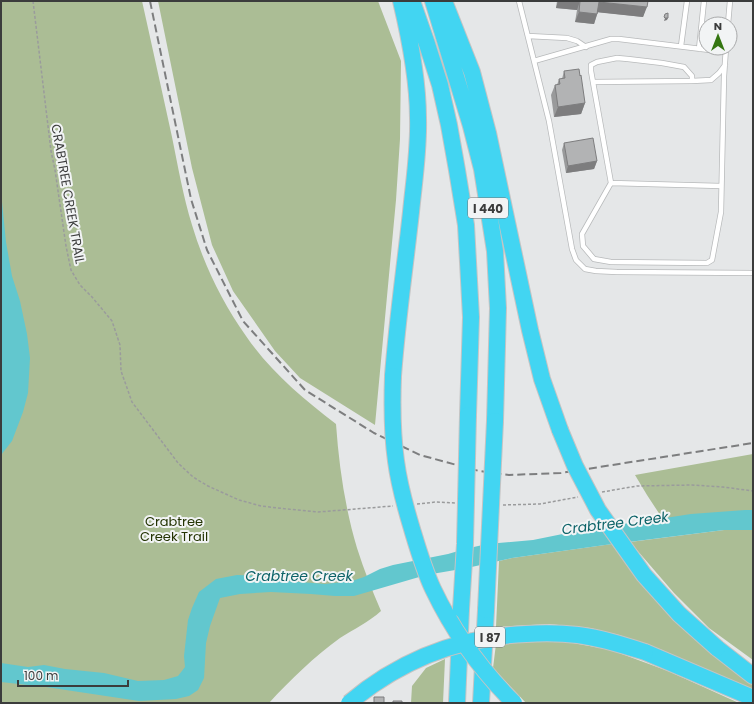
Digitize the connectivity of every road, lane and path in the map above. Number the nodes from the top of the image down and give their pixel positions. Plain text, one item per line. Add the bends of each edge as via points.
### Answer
1 (34, 1) edge
2 (401, 1) edge
3 (412, 1) edge
4 (433, 1) edge
5 (444, 1) edge
6 (519, 1) edge
7 (687, 1) edge
8 (704, 1) edge
9 (730, 1) edge
10 (702, 16) edge
11 (729, 16) edge
12 (528, 36) junction
13 (681, 46) junction
14 (586, 47) junction
15 (698, 48) edge
16 (726, 56) edge
17 (534, 60) junction
18 (725, 64) junction
19 (692, 81) junction
20 (593, 82) junction
21 (611, 184) junction
22 (721, 186) junction
23 (753, 273) edge
24 (753, 491) edge
25 (600, 492) dead end
26 (578, 497) dead end
27 (460, 503) dead end
28 (414, 504) dead end
29 (500, 504) dead end
30 (393, 506) dead end
31 (753, 676) edge
32 (753, 698) edge
33 (349, 703) edge
34 (457, 703) edge
35 (481, 703) edge
36 (514, 703) edge

1 - 30 path, CRABTREE CREEK TRAIL via 50,144 71,270 80,285 112,321 120,345 120,371 132,402 178,463 193,477 239,500 274,508 318,512
2 - 36 highway, bridge via 411,45 418,118 417,162 393,376 392,415 396,460 403,502 433,589 475,658 497,687
3 - 34 highway, I 440, bridge via 440,85 466,225 471,317
4 - 35 highway, I 440, bridge via 482,169 495,251 498,308 495,421
5 - 31 highway, bridge via 472,72 488,133 542,379 575,466 598,510 644,575 679,614
6 - 12 lane
7 - 13 lane
8 - 10 lane
9 - 11 lane
12 - 14 lane via 567,38
12 - 17 lane
13 - 14 lane via 611,40
13 - 15 lane
14 - 17 lane
16 - 18 lane
17 - 23 lane via 549,120 576,260 586,269 596,271
18 - 19 lane via 712,80
18 - 22 lane
19 - 20 lane
19 - 20 lane via 692,76 684,67 617,58 591,65
20 - 21 lane
21 - 22 lane
21 - 22 lane via 582,234 583,246 594,259 611,262 707,263 712,260 721,212
24 - 25 path via 692,485 638,486
26 - 29 path via 540,504
27 - 28 path
32 - 33 highway, I 87, bridge via 645,652 578,635 539,633 477,639 442,649 412,661 386,676

